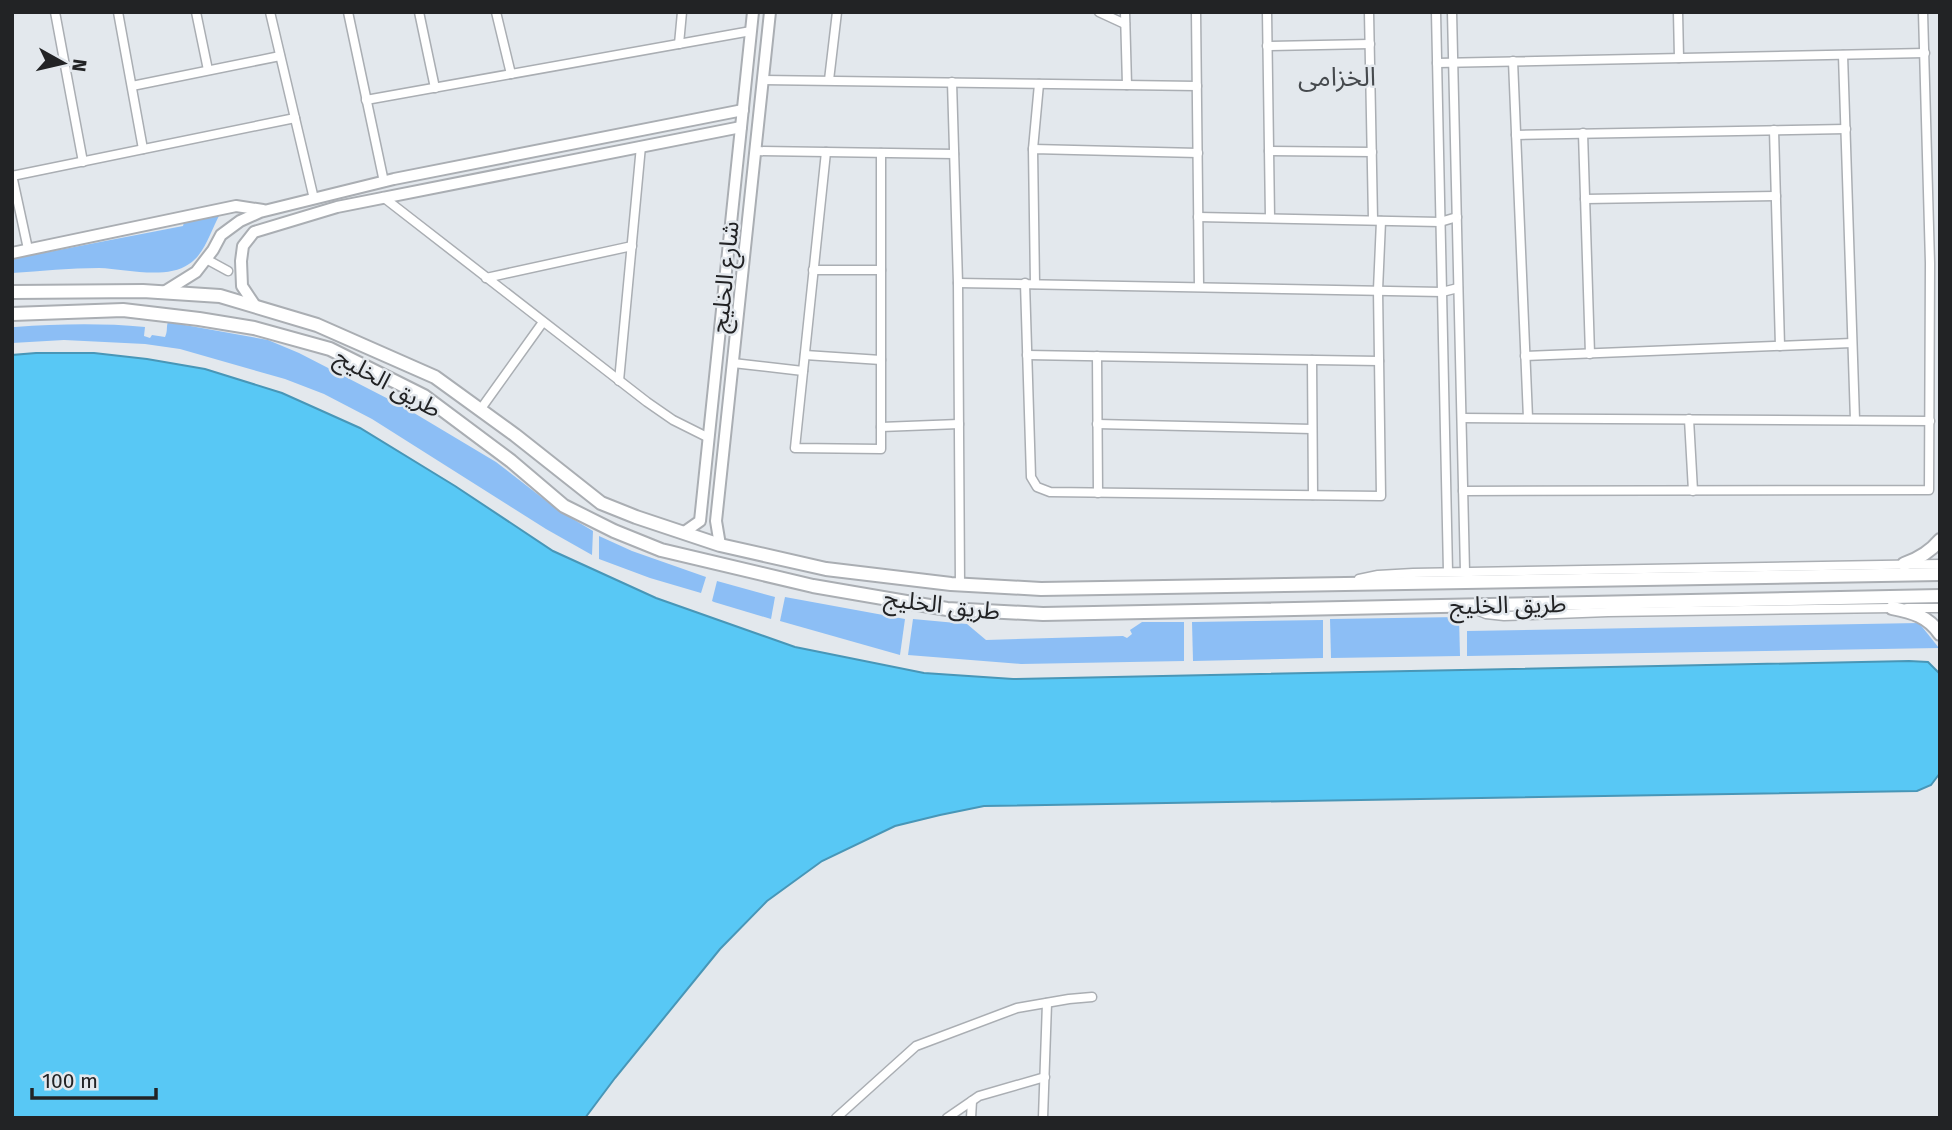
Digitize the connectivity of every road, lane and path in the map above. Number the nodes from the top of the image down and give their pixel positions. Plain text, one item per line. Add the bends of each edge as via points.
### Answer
1 (55, 12) edge
2 (118, 12) edge
3 (196, 12) edge
4 (270, 12) edge
5 (348, 12) edge
6 (419, 12) edge
7 (496, 12) edge
8 (682, 12) edge
9 (752, 12) edge
10 (770, 12) edge
11 (836, 12) edge
12 (1099, 12) edge
13 (1125, 12) edge
14 (1196, 12) edge
15 (1267, 12) edge
16 (1369, 12) edge
17 (1436, 12) edge
18 (1452, 12) edge
19 (1678, 12) edge
20 (1923, 12) edge
21 (1125, 23) junction
22 (751, 31) junction
23 (679, 44) junction
24 (1370, 44) junction
25 (1267, 46) junction
26 (1925, 53) junction
27 (1843, 55) junction
28 (280, 56) junction
29 (1679, 58) junction
30 (1513, 61) junction
31 (1454, 62) junction
32 (1437, 63) junction
33 (208, 70) junction
34 (511, 74) junction
35 (762, 79) junction
36 (829, 80) junction
37 (952, 82) junction
38 (1039, 84) junction
39 (1127, 85) junction
40 (132, 86) junction
41 (1197, 86) junction
42 (435, 88) junction
43 (366, 100) junction
44 (743, 110) junction
45 (295, 118) junction
46 (741, 127) junction
47 (1846, 129) junction
48 (1774, 130) junction
49 (1583, 134) junction
50 (1516, 135) junction
51 (641, 146) junction
52 (143, 149) junction
53 (1033, 149) junction
54 (755, 151) junction
55 (1269, 151) junction
56 (826, 152) junction
57 (1372, 152) junction
58 (881, 153) junction
59 (1198, 153) junction
60 (954, 154) junction
61 (83, 162) junction
62 (12, 176) edge
63 (384, 182) junction
64 (1776, 196) junction
65 (383, 197) junction
66 (314, 199) junction
67 (1585, 199) junction
68 (266, 211) junction
69 (1198, 217) junction
70 (1457, 217) junction
71 (1270, 218) junction
72 (1377, 220) junction
73 (1440, 222) junction
74 (632, 246) junction
75 (28, 249) junction
76 (12, 253) edge
77 (206, 258) junction
78 (814, 270) junction
79 (228, 271) dead end
80 (881, 271) junction
81 (486, 278) junction
82 (958, 283) junction
83 (1025, 284) junction
84 (1035, 284) junction
85 (1199, 286) junction
86 (1458, 288) junction
87 (1378, 290) junction
88 (12, 292) edge
89 (164, 292) junction
90 (1442, 292) junction
91 (256, 307) junction
92 (12, 314) edge
93 (543, 322) junction
94 (1852, 344) junction
95 (1780, 346) junction
96 (1590, 354) junction
97 (804, 355) junction
98 (1027, 355) junction
99 (1097, 356) junction
100 (1525, 356) junction
101 (881, 360) junction
102 (1312, 360) junction
103 (1379, 361) junction
104 (733, 363) junction
105 (803, 370) junction
106 (619, 381) junction
107 (480, 410) junction
108 (1462, 418) junction
109 (1528, 418) junction
110 (1689, 419) junction
111 (1855, 420) junction
112 (1930, 421) junction
113 (959, 424) junction
114 (1097, 424) junction
115 (881, 427) junction
116 (1312, 429) junction
117 (709, 438) junction
118 (1463, 491) junction
119 (1693, 491) junction
120 (1098, 493) junction
121 (1313, 495) junction
122 (683, 533) junction
123 (1940, 540) edge
124 (720, 545) junction
125 (1904, 564) junction
126 (1918, 564) junction
127 (1940, 564) edge
128 (1448, 572) junction
129 (1465, 572) junction
130 (1940, 572) edge
131 (1338, 583) junction
132 (960, 585) junction
133 (1940, 596) edge
134 (1940, 602) edge
135 (1465, 606) junction
136 (1892, 608) junction
137 (1912, 608) junction
138 (1940, 608) edge
139 (1940, 634) edge
140 (1092, 997) dead end
141 (1047, 1003) junction
142 (1045, 1077) junction
143 (971, 1101) junction
144 (836, 1118) edge
145 (947, 1118) edge
146 (971, 1118) edge
147 (1043, 1118) edge

1 - 61 street
2 - 40 street
3 - 33 street
4 - 28 street
5 - 43 street
6 - 42 street
7 - 34 street
8 - 23 street
9 - 22 street, شارع الخليج
10 - 35 street
11 - 36 street
12 - 21 street
13 - 21 street
14 - 41 street
15 - 25 street
16 - 24 street
17 - 32 street
18 - 31 street
19 - 29 street
20 - 26 street
21 - 39 street
22 - 23 street
22 - 44 street, شارع الخليج
23 - 34 street
24 - 25 street
24 - 57 street
25 - 55 street
26 - 27 street
26 - 112 street
27 - 29 street
27 - 47 street
28 - 33 street
28 - 45 street
29 - 30 street
30 - 31 street
30 - 50 street
31 - 32 street
31 - 70 street
32 - 73 street
33 - 40 street
34 - 42 street
35 - 36 street
35 - 54 street
36 - 37 street
37 - 38 street
37 - 60 street
38 - 39 street
38 - 53 street
39 - 41 street
40 - 52 street
41 - 59 street
42 - 43 street
43 - 63 street
44 - 46 street, شارع الخليج
44 - 63 street
45 - 52 street
45 - 66 street
46 - 51 street
46 - 117 street, شارع الخليج
47 - 48 street
47 - 94 street
48 - 49 street
48 - 64 street
49 - 50 street
49 - 67 street
50 - 100 street
51 - 65 street
51 - 74 street
52 - 61 street
53 - 59 street
53 - 84 street
54 - 56 street
54 - 104 street
55 - 57 street
55 - 71 street
56 - 58 street
56 - 78 street
57 - 72 street
58 - 60 street
58 - 80 street
59 - 69 street
60 - 82 street
61 - 62 street
62 - 75 street
63 - 66 street
64 - 67 street
64 - 95 street
65 - 81 street
65 - 91 street via 254,232 243,246 241,261 242,286
66 - 68 street
67 - 96 street
68 - 75 street via 236,206
68 - 77 street via 221,235
69 - 71 street
69 - 85 street
70 - 73 street
70 - 86 street
71 - 72 street
72 - 73 street
72 - 87 street
73 - 90 street
74 - 81 street
74 - 106 street
75 - 76 street
77 - 79 street
77 - 89 street via 196,272
78 - 80 street
78 - 97 street
80 - 101 street
81 - 93 street
82 - 83 street
82 - 113 street
83 - 84 street
83 - 98 street
84 - 85 street
85 - 87 street
86 - 90 street
86 - 108 street
87 - 90 street
87 - 103 street
88 - 89 main road, طريق الخليج
89 - 91 main road, طريق الخليج via 220,296
90 - 128 street
91 - 107 main road, طريق الخليج via 317,325 393,357 435,377
92 - 135 main road, طريق الخليج via 123,310 254,328 330,349 424,396 564,506 614,531 661,550 813,586 947,610 1043,614
93 - 106 street
93 - 107 street
94 - 95 street
94 - 111 street
95 - 96 street
96 - 100 street
97 - 101 street
97 - 105 street
98 - 99 street
98 - 120 street via 1031,477 1037,487 1050,492
99 - 102 street
99 - 114 street
100 - 109 street
101 - 115 street
102 - 103 street
102 - 116 street
103 - 121 street via 1381,496
104 - 105 street
104 - 124 street via 716,520
105 - 115 street via 795,448 881,449
106 - 117 street via 673,420
107 - 122 main road, طريق الخليج via 601,503
108 - 109 street
108 - 118 street
109 - 110 street
110 - 111 street
110 - 119 street
111 - 112 street
112 - 119 street via 1929,490
113 - 115 street
113 - 132 street
114 - 116 street
114 - 120 street
116 - 121 street
117 - 122 street, شارع الخليج via 700,521
118 - 119 street
118 - 129 street
120 - 121 street
122 - 124 main road, طريق الخليج
123 - 125 main road via 1918,559
124 - 132 main road, طريق الخليج via 826,569
125 - 126 street
125 - 129 street
126 - 127 street
126 - 130 street
128 - 129 street
128 - 131 street via 1378,575
130 - 131 main road, طريق الخليج
131 - 132 main road, طريق الخليج via 1041,589
133 - 135 main road, طريق الخليج
134 - 137 street
135 - 136 street via 1504,616
136 - 137 street
136 - 139 main road via 1914,612
137 - 138 street
140 - 141 street
141 - 142 street
141 - 144 street via 1017,1008 916,1046
142 - 143 street
142 - 147 street
143 - 145 street
143 - 146 street

